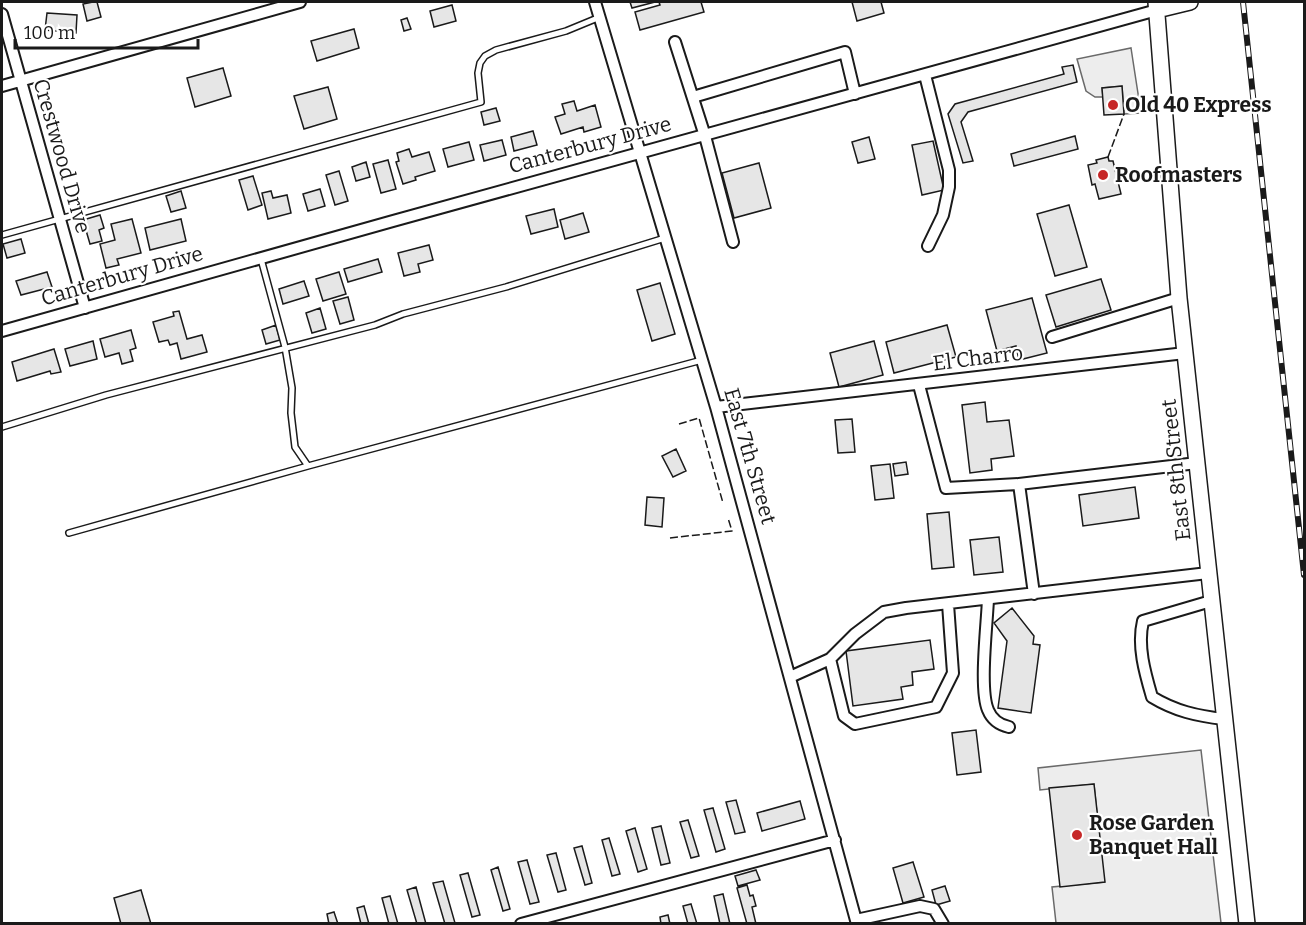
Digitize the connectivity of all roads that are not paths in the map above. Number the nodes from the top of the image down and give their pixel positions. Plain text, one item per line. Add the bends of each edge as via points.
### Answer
1 (300, 2) edge
2 (595, 2) edge
3 (1190, 2) edge
4 (1156, 6) edge
5 (2, 14) edge
6 (600, 17) junction
7 (675, 42) dead end
8 (925, 75) junction
9 (20, 81) junction
10 (2, 86) edge
11 (855, 94) junction
12 (693, 98) junction
13 (705, 136) junction
14 (641, 153) junction
15 (60, 217) junction
16 (2, 235) edge
17 (667, 238) junction
18 (733, 242) dead end
19 (928, 246) dead end
20 (261, 259) junction
21 (1179, 298) junction
22 (86, 308) junction
23 (2, 331) edge
24 (1052, 337) dead end
25 (285, 347) junction
26 (1185, 352) junction
27 (702, 360) junction
28 (919, 385) junction
29 (716, 406) junction
30 (2, 427) edge
31 (1197, 463) junction
32 (308, 466) junction
33 (1019, 484) junction
34 (69, 533) dead end
35 (1208, 573) junction
36 (1034, 594) junction
37 (988, 599) junction
38 (1211, 602) junction
39 (948, 604) junction
40 (830, 659) junction
41 (790, 677) junction
42 (1224, 719) junction
43 (1009, 728) dead end
44 (835, 840) junction
45 (856, 922) edge
46 (521, 924) edge
47 (943, 924) edge
48 (1247, 924) edge

1 - 9 street
2 - 6 street, East 7th Street
3 - 4 main road, Canterbury Drive
4 - 8 street, Canterbury Drive
4 - 21 main road, East 8th Street
5 - 9 street, Crestwood Drive
6 - 14 street, East 7th Street
6 - 15 lane via 485,56 478,73 481,102
7 - 12 street
8 - 11 street, Canterbury Drive
8 - 19 street via 949,170 943,215
9 - 10 street
9 - 15 street, Crestwood Drive
11 - 12 street via 845,52
11 - 13 street, Canterbury Drive
12 - 13 street
13 - 14 street, Canterbury Drive
13 - 18 street
14 - 17 street, East 7th Street
14 - 20 street, Canterbury Drive
15 - 16 lane
15 - 22 street, Crestwood Drive
17 - 25 lane via 375,325
17 - 27 street, East 7th Street
20 - 22 street, Canterbury Drive
20 - 25 lane
21 - 24 street
21 - 26 main road, East 8th Street
22 - 23 street, Canterbury Drive
25 - 30 lane
25 - 32 lane via 295,447
26 - 28 street, El Charro
26 - 31 main road, East 8th Street
27 - 29 street, East 7th Street
27 - 32 lane
28 - 29 street
28 - 33 street, El Charro via 946,488
29 - 41 street, East 7th Street
31 - 33 street
31 - 35 main road, East 8th Street
32 - 34 lane
33 - 36 street
35 - 36 street
35 - 38 main road, East 8th Street
36 - 37 street
37 - 39 street
37 - 43 street via 984,695 988,711 1000,725
38 - 42 main road, East 8th Street
38 - 42 street via 1143,621 1144,668 1152,697 1161,703 1199,716
39 - 40 street via 884,612
39 - 40 street via 953,673 936,707 855,724 844,716
40 - 41 street
41 - 44 street, East 7th Street
42 - 48 main road, East 8th Street
44 - 45 street, East 7th Street
44 - 46 street
45 - 47 street via 921,906 934,909

